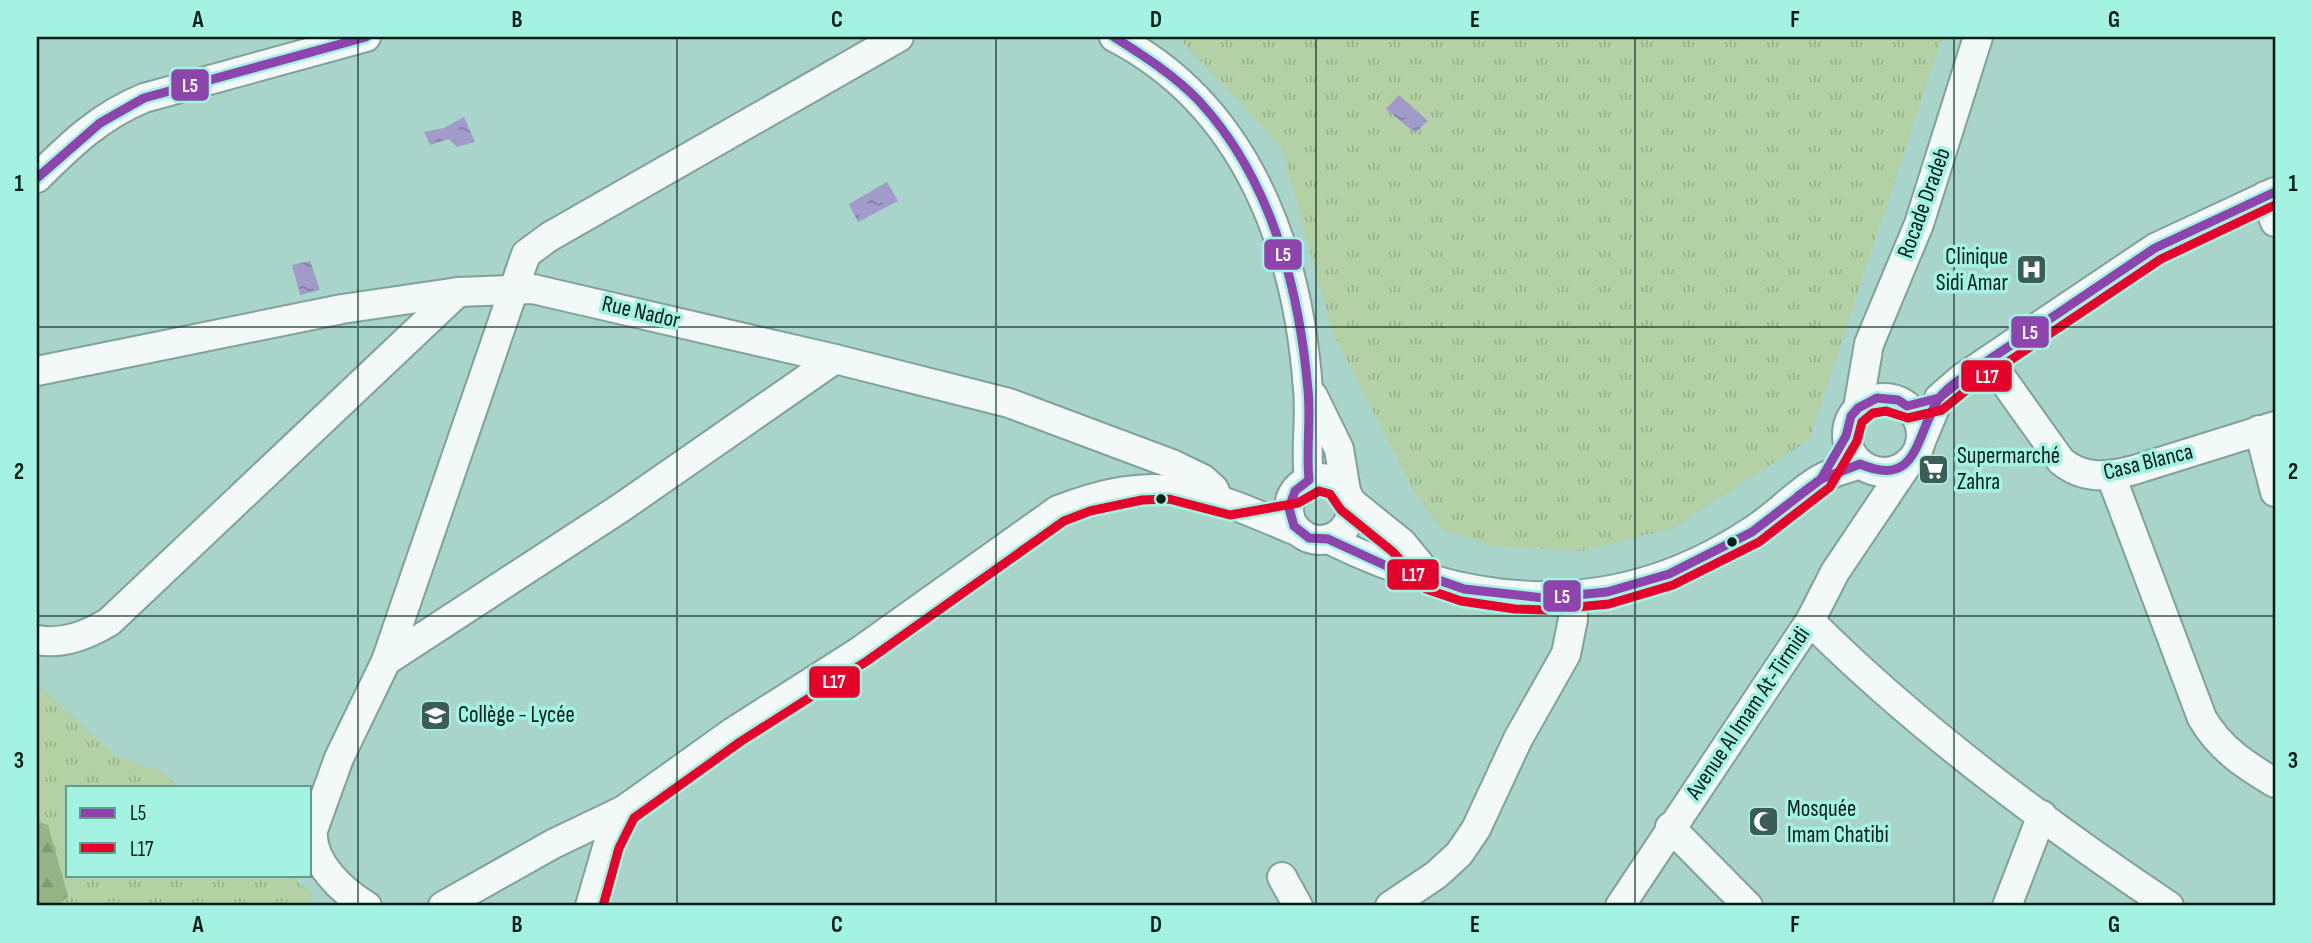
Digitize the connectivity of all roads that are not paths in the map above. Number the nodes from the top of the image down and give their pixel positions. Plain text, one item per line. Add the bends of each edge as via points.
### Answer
1 (366, 37) edge
2 (899, 37) edge
3 (1114, 37) edge
4 (1978, 37) edge
5 (301, 46) edge
6 (37, 178) edge
7 (2272, 203) edge
8 (512, 288) junction
9 (458, 292) junction
10 (835, 359) junction
11 (1989, 360) junction
12 (1864, 368) junction
13 (37, 371) edge
14 (1308, 387) junction
15 (1939, 398) junction
16 (1897, 402) junction
17 (1858, 408) junction
18 (2267, 428) edge
19 (1846, 436) junction
20 (1126, 446) junction
21 (1914, 453) junction
22 (1864, 466) junction
23 (2111, 476) junction
24 (1821, 479) junction
25 (1302, 485) junction
26 (1130, 490) junction
27 (2275, 492) edge
28 (1348, 496) junction
29 (1224, 501) junction
30 (1872, 518) junction
31 (1314, 536) junction
32 (1430, 577) junction
33 (1573, 596) junction
34 (1810, 621) junction
35 (37, 640) edge
36 (386, 661) junction
37 (2275, 783) edge
38 (624, 810) junction
39 (2042, 815) junction
40 (1670, 827) junction
41 (1282, 877) dead end
42 (346, 902) edge
43 (443, 906) edge
44 (590, 906) edge
45 (1298, 906) edge
46 (1390, 906) edge
47 (1620, 906) edge
48 (1748, 906) edge
49 (2007, 906) edge
50 (2169, 906) edge

1 - 5 street
2 - 8 street via 549,237 526,254
3 - 14 street via 1180,79 1233,141 1258,184 1291,286
4 - 12 street, Rocade Dradeb via 1919,224 1869,344
5 - 6 street via 122,107 76,139
7 - 11 street via 2155,248
8 - 9 street, Rue Nador
8 - 10 street, Rue Nador via 555,292
8 - 36 street
9 - 13 street, Rue Nador via 342,309
9 - 35 street via 109,622 89,634
10 - 20 street, Rue Nador via 1009,403
10 - 36 street via 622,507
11 - 15 street
11 - 23 street, Casa Blanca via 2061,461 2078,472
12 - 16 street
12 - 17 street, Rocade Dradeb
14 - 25 street via 1310,420
14 - 28 street via 1339,449
15 - 16 street
15 - 21 street, Avenue Al Imam At-Tirmidi
16 - 17 street via 1877,398
16 - 21 street via 1919,423
17 - 19 street
18 - 23 street, Casa Blanca
18 - 27 street
19 - 22 street via 1852,456
19 - 24 street
20 - 26 street
20 - 29 street, Rue Nador via 1203,479
21 - 22 street via 1890,472
21 - 30 street, Avenue Al Imam At-Tirmidi
22 - 24 street
22 - 30 street
23 - 37 street via 2203,718 2230,754
24 - 33 street via 1752,532 1669,574 1607,592
25 - 28 street via 1329,480
25 - 29 street
25 - 31 street via 1289,508 1290,518
26 - 29 street via 1170,487
26 - 38 street via 1087,499 1034,525 860,651 733,732
28 - 31 street via 1351,511 1344,529
28 - 32 street via 1402,543
29 - 31 street
30 - 34 street, Avenue Al Imam At-Tirmidi via 1835,572
31 - 32 street via 1387,567
32 - 33 street via 1464,589 1515,597
33 - 46 street via 1566,653 1518,739 1476,829 1459,854 1436,875
34 - 39 street via 1863,674
34 - 40 street, Avenue Al Imam At-Tirmidi
36 - 42 street via 340,758 313,830 319,855
38 - 43 street
38 - 44 street via 608,844
39 - 49 street
39 - 50 street
40 - 47 street, Avenue Al Imam At-Tirmidi
40 - 48 street
41 - 45 street

